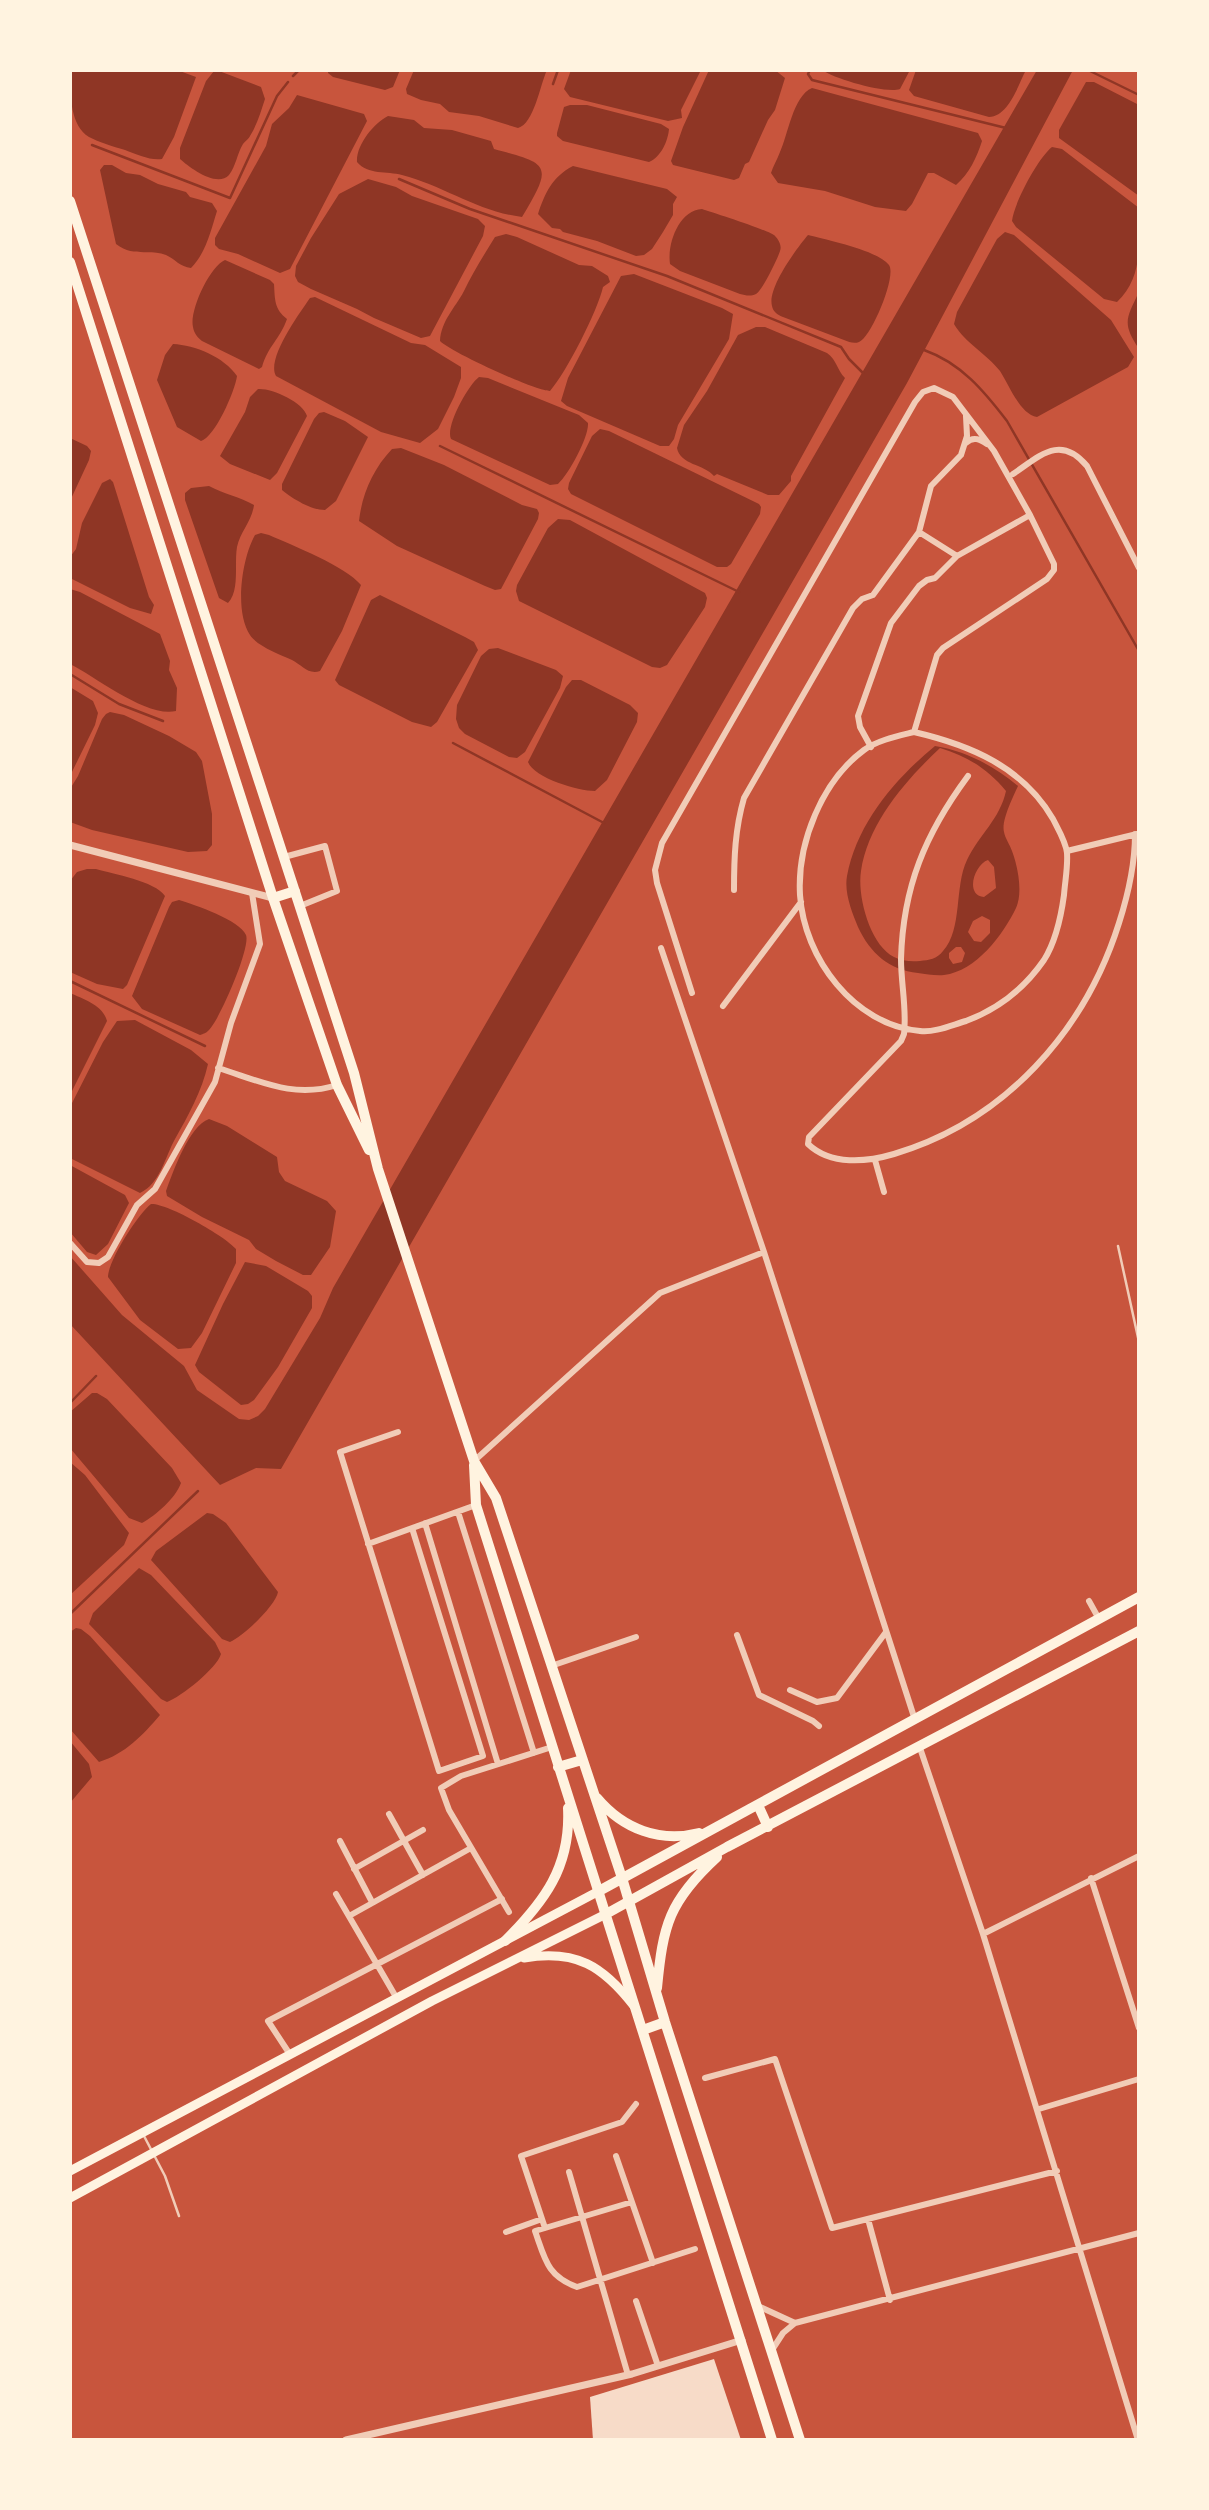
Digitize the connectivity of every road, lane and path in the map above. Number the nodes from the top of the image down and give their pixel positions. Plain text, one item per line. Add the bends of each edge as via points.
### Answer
1 (70, 201) edge
2 (70, 262) edge
3 (97, 285) junction
4 (79, 291) junction
5 (962, 408) junction
6 (964, 448) junction
7 (992, 448) junction
8 (1013, 474) dead end
9 (1030, 515) junction
10 (919, 532) junction
11 (957, 556) junction
12 (1139, 568) edge
13 (914, 732) junction
14 (871, 747) junction
15 (968, 776) dead end
16 (1137, 834) edge
17 (70, 845) edge
18 (1067, 850) junction
19 (284, 857) junction
20 (734, 890) dead end
21 (295, 891) junction
22 (252, 893) junction
23 (273, 898) junction
24 (801, 902) junction
25 (300, 906) junction
26 (661, 948) dead end
27 (692, 993) dead end
28 (723, 1006) dead end
29 (905, 1028) junction
30 (218, 1068) junction
31 (337, 1085) junction
32 (875, 1160) junction
33 (378, 1169) junction
34 (884, 1192) dead end
35 (70, 1243) edge
36 (1118, 1246) dead end
37 (764, 1252) junction
38 (1139, 1342) edge
39 (398, 1432) dead end
40 (474, 1461) junction
41 (476, 1505) junction
42 (458, 1512) junction
43 (425, 1524) junction
44 (412, 1528) junction
45 (368, 1544) junction
46 (1139, 1597) edge
47 (1089, 1601) dead end
48 (1099, 1619) junction
49 (1139, 1631) edge
50 (886, 1632) junction
51 (737, 1635) dead end
52 (636, 1637) dead end
53 (551, 1667) junction
54 (790, 1690) dead end
55 (915, 1720) junction
56 (819, 1726) dead end
57 (552, 1747) junction
58 (920, 1748) junction
59 (534, 1753) junction
60 (582, 1760) junction
61 (499, 1764) junction
62 (558, 1767) junction
63 (593, 1792) junction
64 (567, 1794) junction
65 (758, 1805) junction
66 (389, 1814) dead end
67 (768, 1827) junction
68 (714, 1829) junction
69 (423, 1830) dead end
70 (340, 1841) dead end
71 (404, 1841) junction
72 (727, 1847) junction
73 (471, 1848) junction
74 (1139, 1856) edge
75 (354, 1869) junction
76 (423, 1875) junction
77 (622, 1878) junction
78 (1091, 1878) junction
79 (599, 1891) junction
80 (337, 1894) dead end
81 (502, 1899) junction
82 (372, 1902) junction
83 (627, 1902) junction
84 (509, 1912) dead end
85 (606, 1914) junction
86 (349, 1916) junction
87 (984, 1934) junction
88 (505, 1941) junction
89 (515, 1959) junction
90 (377, 1965) junction
91 (656, 1992) junction
92 (396, 1997) junction
93 (636, 2009) junction
94 (665, 2022) junction
95 (1139, 2028) edge
96 (643, 2030) junction
97 (289, 2053) junction
98 (705, 2078) dead end
99 (1139, 2079) edge
100 (636, 2104) dead end
101 (1039, 2109) junction
102 (142, 2133) junction
103 (153, 2153) junction
104 (616, 2156) dead end
105 (70, 2171) edge
106 (1058, 2171) junction
107 (569, 2172) dead end
108 (70, 2198) edge
109 (632, 2202) junction
110 (179, 2216) dead end
111 (583, 2217) junction
112 (542, 2219) junction
113 (868, 2219) junction
114 (545, 2228) junction
115 (506, 2232) dead end
116 (1139, 2233) edge
117 (695, 2249) dead end
118 (1081, 2249) junction
119 (653, 2263) junction
120 (601, 2281) junction
121 (890, 2300) junction
122 (636, 2301) dead end
123 (758, 2306) junction
124 (795, 2323) junction
125 (742, 2340) junction
126 (772, 2350) junction
127 (658, 2366) junction
128 (628, 2375) junction
129 (346, 2440) edge
130 (772, 2440) edge
131 (800, 2440) edge
132 (1138, 2440) edge

1 - 3 main road
2 - 4 main road
3 - 4 main road
3 - 19 main road
4 - 23 main road
5 - 6 street via 968,427
5 - 7 street
5 - 27 street via 940,389 929,389 918,397 662,843 655,870 657,883
6 - 7 street via 972,438
6 - 10 street via 931,486
7 - 9 street
8 - 12 street via 1045,452 1067,449 1077,455
9 - 11 street
9 - 13 street via 1054,559 1054,570 943,648 934,663
10 - 11 street
10 - 20 street via 873,595 853,608 754,778 737,821
11 - 14 street via 935,578 919,586 891,623 858,716
13 - 14 street
13 - 18 street via 964,746 1008,769 1045,805
14 - 24 street via 845,768 815,814 801,867
15 - 29 street via 936,824 908,897 902,945
16 - 18 street
16 - 32 street via 1126,901 1109,954 1086,1002 1056,1046 1019,1085 975,1116 928,1144
17 - 22 street
18 - 29 street via 1056,934 1045,959 1027,982 1004,1003 949,1027 921,1032
19 - 21 main road
19 - 25 street via 325,846 337,891
21 - 23 main road
21 - 25 main road
22 - 23 street
22 - 30 street via 260,944
23 - 31 main road
24 - 28 street
24 - 29 street via 827,974 868,1013
25 - 33 main road via 354,1073
26 - 37 street
29 - 32 street via 901,1041 807,1141 818,1152 842,1160
30 - 31 street via 286,1089 318,1091
30 - 35 street via 215,1082 155,1189 136,1205 107,1256 99,1263 87,1262
31 - 33 main road
32 - 34 street
33 - 40 main road
36 - 38 lane
37 - 40 street via 660,1293
37 - 50 street
39 - 45 street via 340,1452
40 - 41 main road
40 - 53 main road via 496,1498
41 - 42 street
41 - 57 main road
42 - 43 street
42 - 59 street
43 - 44 street
43 - 61 street
44 - 45 street
44 - 45 street via 484,1756 439,1771
46 - 48 main road
47 - 48 street
48 - 55 main road
49 - 58 main road
50 - 54 street via 836,1698 817,1702
50 - 55 street
51 - 56 street via 758,1695
52 - 53 street
53 - 60 main road
55 - 65 main road
57 - 59 street
57 - 62 main road
58 - 67 main road
58 - 87 street
59 - 61 street
60 - 62 main road
60 - 63 main road
61 - 73 street via 441,1788
62 - 64 main road
63 - 68 main road via 618,1818 655,1835 691,1835
63 - 77 main road
64 - 79 main road
64 - 88 main road via 567,1838 557,1876
65 - 67 main road
65 - 68 main road
66 - 71 street
67 - 72 main road
68 - 77 main road
69 - 71 street
70 - 75 street
71 - 75 street
71 - 76 street
72 - 83 main road
72 - 91 main road via 690,1884 673,1909 662,1937
73 - 76 street
73 - 81 street
74 - 78 street
75 - 82 street
76 - 82 street
77 - 79 main road
77 - 83 main road
78 - 87 street
78 - 95 street
79 - 85 main road
79 - 88 main road
80 - 86 street
81 - 84 street
81 - 90 street
82 - 86 street
83 - 85 main road
83 - 91 main road
85 - 89 main road
85 - 93 main road
86 - 90 street
87 - 101 street
88 - 92 main road
89 - 93 main road via 551,1956 585,1961
89 - 103 main road
90 - 92 street
90 - 97 street via 268,2021
91 - 94 main road
92 - 97 main road
93 - 96 main road
94 - 96 main road
94 - 123 main road
96 - 125 main road
97 - 102 main road
98 - 113 street via 775,2059 831,2228
99 - 101 street
100 - 112 street via 622,2122 521,2156
101 - 106 street
102 - 103 lane
102 - 105 main road
103 - 108 main road
103 - 110 lane
104 - 109 street
106 - 113 street
106 - 118 street
107 - 111 street
109 - 111 street
109 - 119 street
111 - 114 street
111 - 120 street
112 - 114 street
112 - 115 street
113 - 121 street
114 - 120 street via 535,2231 548,2267 563,2282 578,2287
116 - 118 street
117 - 119 street
118 - 121 street
118 - 132 street
119 - 120 street
120 - 128 street
121 - 124 street
122 - 127 street
123 - 124 street
123 - 126 main road
124 - 126 street
125 - 127 street
125 - 130 main road
126 - 131 main road
127 - 128 street
128 - 129 street

